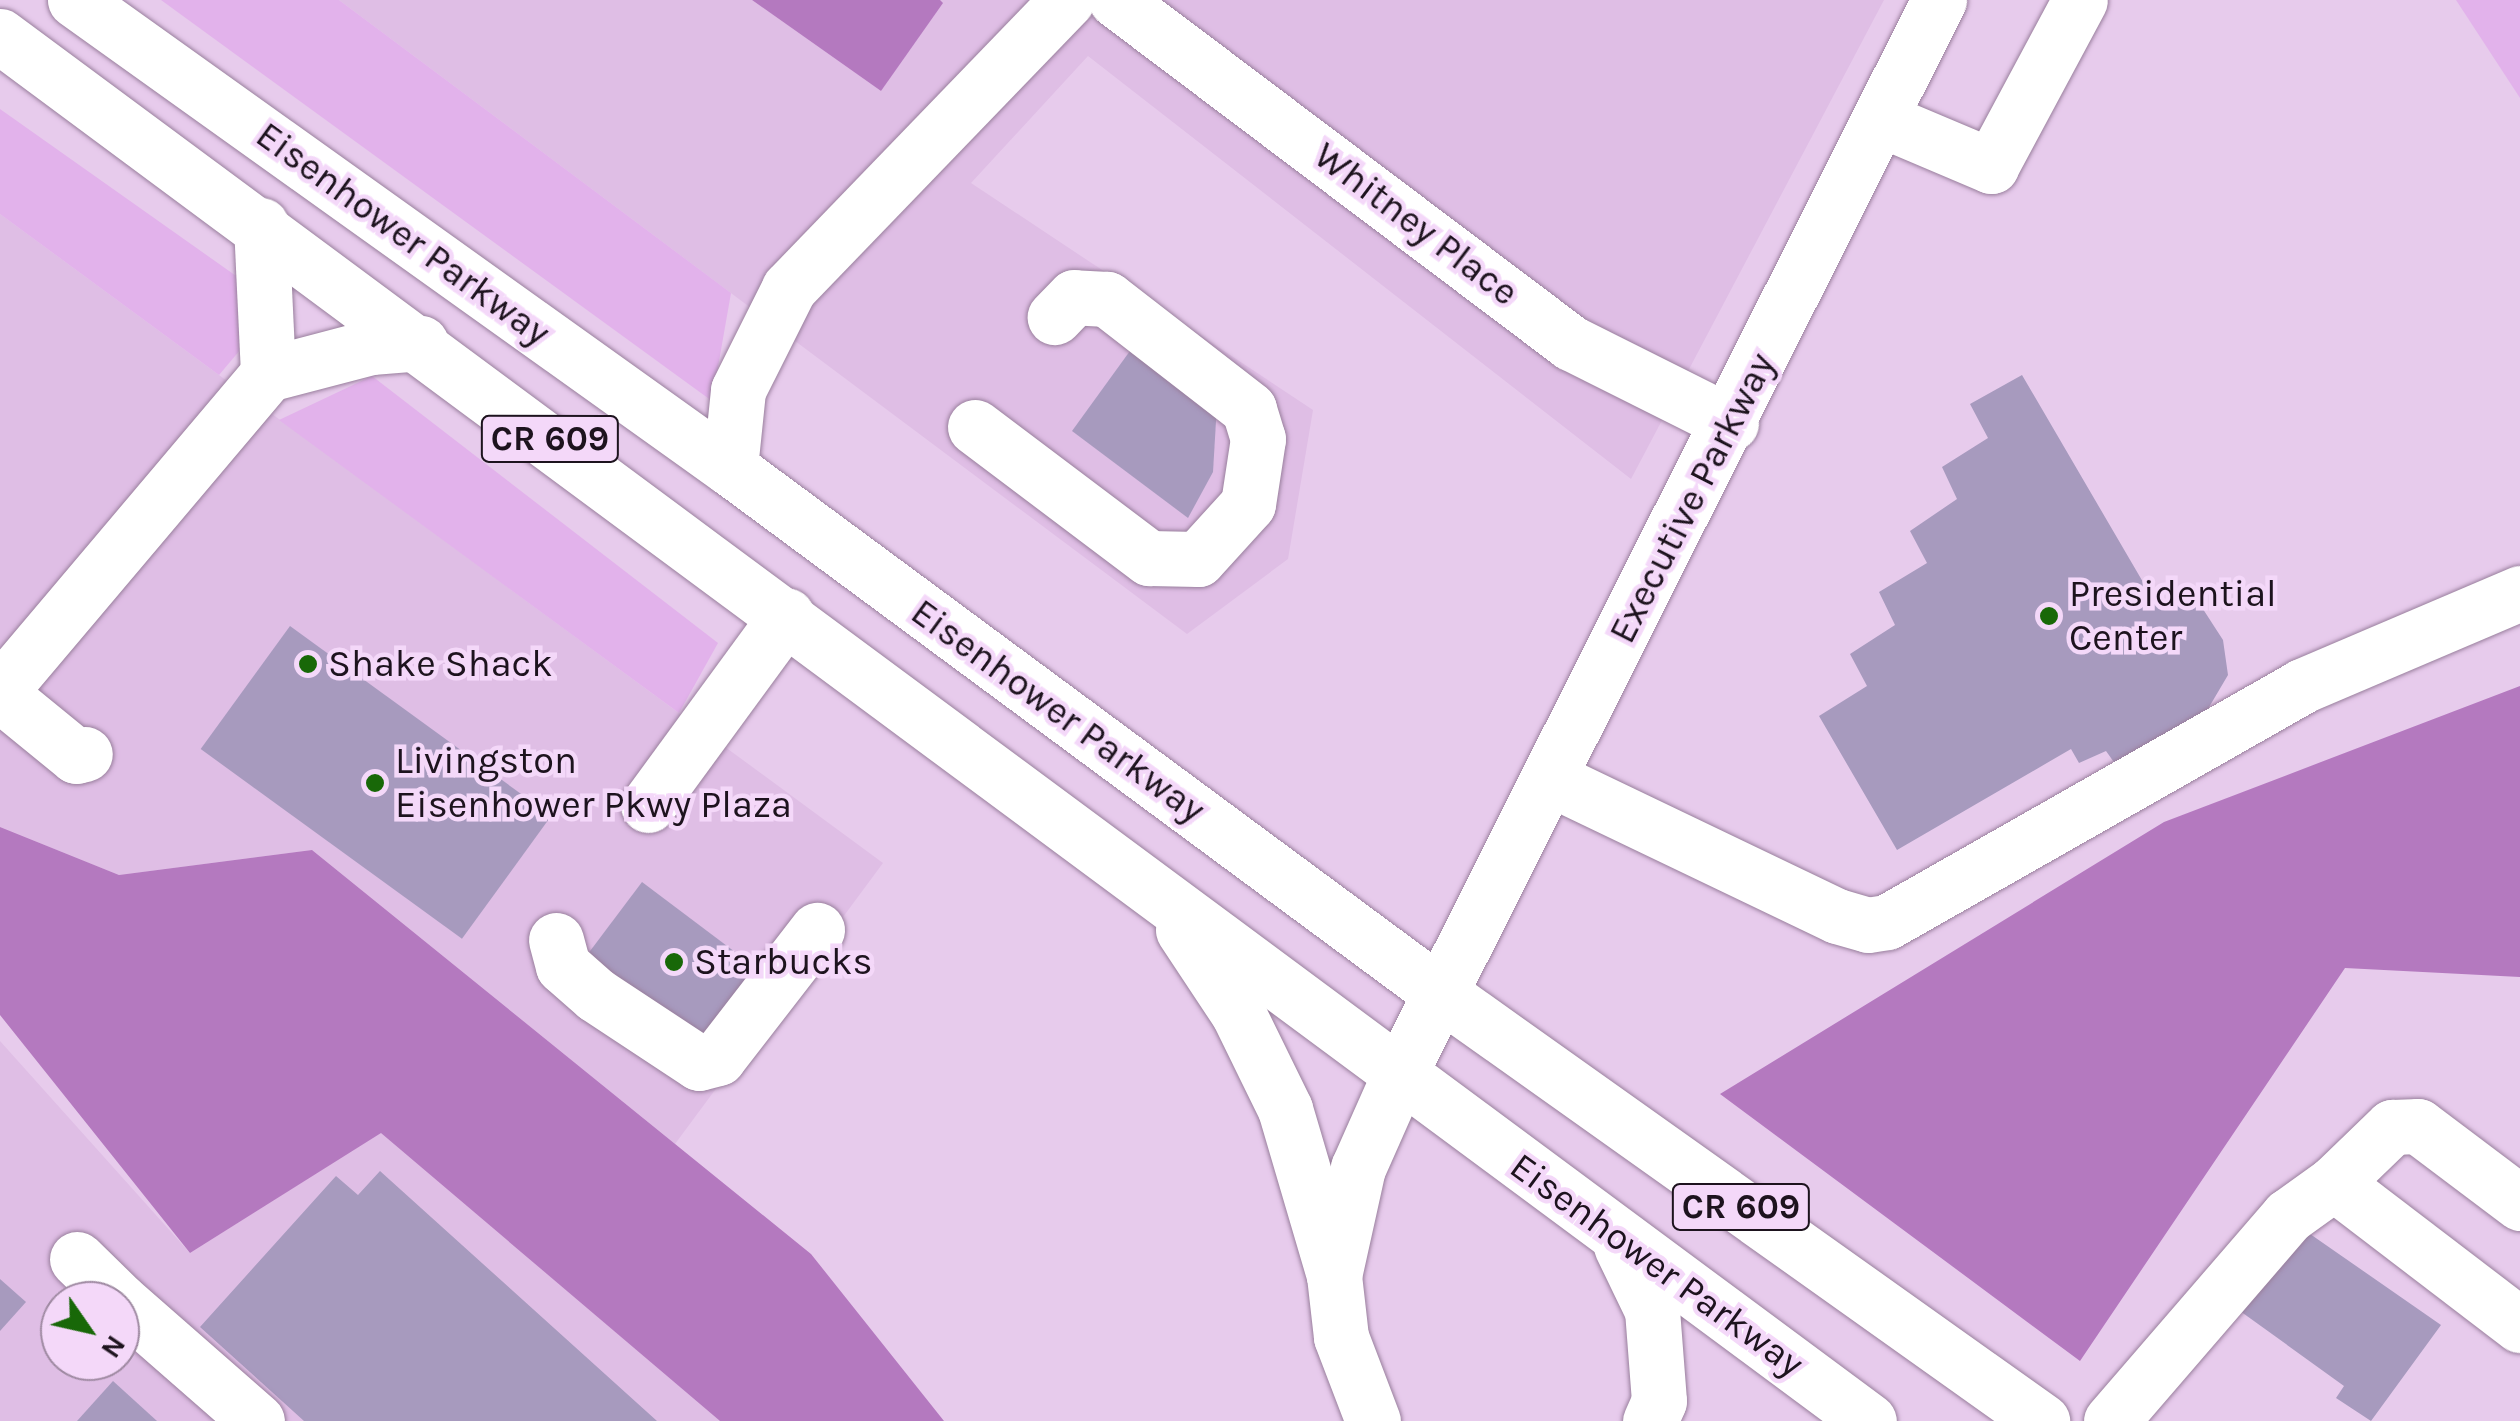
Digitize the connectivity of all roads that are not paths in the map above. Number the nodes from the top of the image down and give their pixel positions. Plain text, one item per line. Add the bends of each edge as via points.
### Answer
1 (75, 0) edge
2 (1067, 0) edge
3 (1116, 0) edge
4 (1939, 0) edge
5 (2080, 0) edge
6 (0, 36) edge
7 (1880, 120) junction
8 (261, 225) junction
9 (1055, 317) dead end
10 (421, 343) junction
11 (268, 374) junction
12 (1731, 423) junction
13 (975, 426) dead end
14 (730, 468) junction
15 (2520, 593) edge
16 (787, 614) junction
17 (0, 693) edge
18 (85, 754) dead end
19 (1551, 778) junction
20 (648, 805) dead end
21 (1162, 898) junction
22 (816, 930) dead end
23 (556, 940) dead end
24 (1440, 993) junction
25 (1400, 1073) junction
26 (2334, 1183) junction
27 (2520, 1203) edge
28 (1617, 1239) junction
29 (77, 1258) dead end
30 (1334, 1276) junction
31 (100, 1281) edge
32 (140, 1319) edge
33 (2520, 1325) edge
34 (257, 1421) edge
35 (1373, 1421) edge
36 (1650, 1421) edge
37 (1870, 1421) edge
38 (2042, 1421) edge
39 (2111, 1421) edge

1 - 14 main road, Eisenhower Parkway / CR 609
2 - 14 main road via 789,288 738,390
3 - 12 main road, Whitney Place via 1571,343
4 - 7 main road, Executive Parkway
5 - 7 main road via 1991,166
6 - 8 main road, Eisenhower Parkway / CR 609
7 - 12 main road, Executive Parkway
8 - 10 main road, Eisenhower Parkway / CR 609
8 - 11 main road
9 - 13 main road via 1074,297 1107,298 1250,409 1258,440 1248,504 1198,559 1149,558
10 - 11 main road via 371,347
10 - 16 main road, Eisenhower Parkway / CR 609
11 - 17 main road
12 - 19 main road, Executive Parkway
14 - 24 main road, Eisenhower Parkway / CR 609
15 - 19 main road via 2302,686 1886,922 1836,916
16 - 20 main road
16 - 21 main road, Eisenhower Parkway / CR 609
17 - 18 main road via 76,756
19 - 24 main road, Executive Parkway
21 - 25 main road, Eisenhower Parkway / CR 609
21 - 30 main road via 1238,1014 1285,1109
22 - 23 main road via 718,1058 699,1063 596,996 562,966
24 - 25 main road, Executive Parkway
24 - 38 main road, Eisenhower Parkway / CR 609
25 - 28 main road, Eisenhower Parkway / CR 609
25 - 30 main road, Executive Parkway via 1358,1168
26 - 27 main road via 2392,1126 2403,1124 2418,1126
26 - 33 main road
26 - 39 main road via 2288,1216
28 - 36 main road via 1652,1310 1659,1401
28 - 37 main road, Eisenhower Parkway / CR 609
29 - 31 main road
30 - 35 main road via 1341,1336
32 - 34 main road

